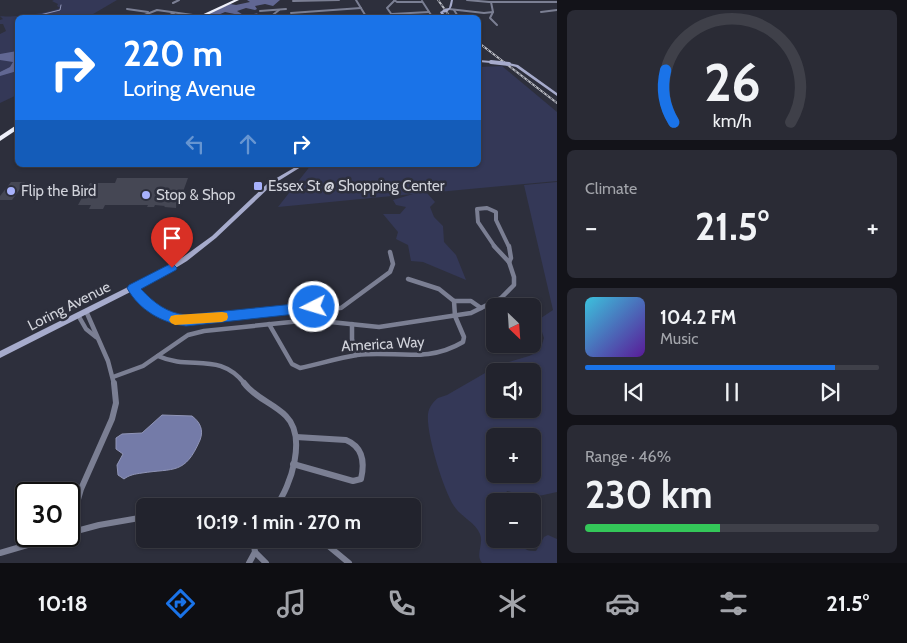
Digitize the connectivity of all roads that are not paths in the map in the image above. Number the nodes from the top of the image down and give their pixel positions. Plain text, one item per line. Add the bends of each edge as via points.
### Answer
1 (179, 0) edge
2 (234, 0) edge
3 (339, 0) edge
4 (356, 0) edge
5 (452, 0) edge
6 (466, 0) edge
7 (294, 1) edge
8 (394, 1) edge
9 (422, 1) edge
10 (491, 2) junction
11 (557, 2) edge
12 (173, 3) dead end
13 (361, 8) junction
14 (127, 9) dead end
15 (286, 9) junction
16 (279, 10) junction
17 (446, 10) junction
18 (454, 10) junction
19 (557, 10) edge
20 (260, 11) dead end
21 (148, 12) junction
22 (175, 12) junction
23 (429, 12) junction
24 (493, 12) junction
25 (542, 12) dead end
26 (291, 13) joint
27 (142, 15) edge
28 (170, 15) edge
29 (189, 15) edge
30 (203, 15) edge
31 (273, 15) edge
32 (365, 15) edge
33 (431, 15) edge
34 (443, 15) edge
35 (457, 15) edge
36 (496, 24) dead end
37 (481, 61) edge
38 (557, 96) edge
39 (15, 128) edge
40 (0, 139) edge
41 (299, 167) edge
42 (506, 241) junction
43 (495, 245) junction
44 (390, 252) dead end
45 (509, 262) junction
46 (408, 279) dead end
47 (133, 288) junction
48 (454, 301) junction
49 (481, 308) junction
50 (86, 311) junction
51 (78, 315) junction
52 (455, 316) junction
53 (269, 324) junction
54 (352, 324) junction
55 (96, 337) junction
56 (0, 355) edge
57 (356, 355) junction
58 (158, 356) junction
59 (113, 377) junction
60 (296, 437) junction
61 (293, 464) junction
62 (80, 493) edge
63 (281, 498) edge
64 (136, 520) edge
65 (80, 530) edge
66 (20, 547) edge
67 (254, 548) edge
68 (331, 548) edge
69 (255, 552) junction
70 (0, 553) edge
71 (249, 563) edge
72 (266, 563) edge
73 (349, 563) edge

1 - 12 street
2 - 30 highway
3 - 7 street
4 - 13 street
5 - 17 main road
6 - 10 street
7 - 15 street
8 - 9 street
8 - 23 street via 387,8 392,15
9 - 23 street
10 - 11 street
10 - 24 street
13 - 26 street
13 - 32 street
14 - 21 street
15 - 16 street
15 - 26 street
16 - 20 street
16 - 31 street
17 - 18 street
17 - 34 main road via 441,12
18 - 24 street
18 - 35 street
19 - 25 street
21 - 22 street
21 - 27 street
22 - 28 street
22 - 29 street
23 - 33 street
24 - 36 street via 490,18
37 - 38 main road, bridge via 517,66
39 - 40 highway
41 - 47 main road, Loring Avenue via 270,184 191,255
42 - 43 street
42 - 43 street via 496,220 496,212 480,207 475,212 477,223
42 - 45 street via 511,252
43 - 45 street
44 - 47 street via 393,264 390,272 338,309 299,308 175,320 152,308
45 - 49 street via 514,277 513,288
46 - 48 street via 439,289
47 - 50 main road, Loring Avenue
48 - 49 street via 471,301
48 - 52 street
49 - 52 street
50 - 51 main road, Loring Avenue
50 - 55 street
51 - 55 street via 86,329
51 - 56 main road, Loring Avenue
52 - 54 street via 379,326
52 - 57 street, America Way via 464,338 453,348 419,356
53 - 54 street via 316,320
53 - 57 street, America Way via 296,366 304,368
53 - 58 street via 191,334
54 - 57 street
55 - 59 street via 106,353
58 - 59 street via 143,366
58 - 60 street via 172,363 217,365 231,370 254,396 288,418
59 - 62 street via 116,403 112,419
60 - 61 street
60 - 61 street via 353,442 361,453 364,471 361,479 353,481
61 - 63 street
64 - 65 street
66 - 70 street
67 - 69 street
68 - 73 street
69 - 71 street
69 - 72 street

